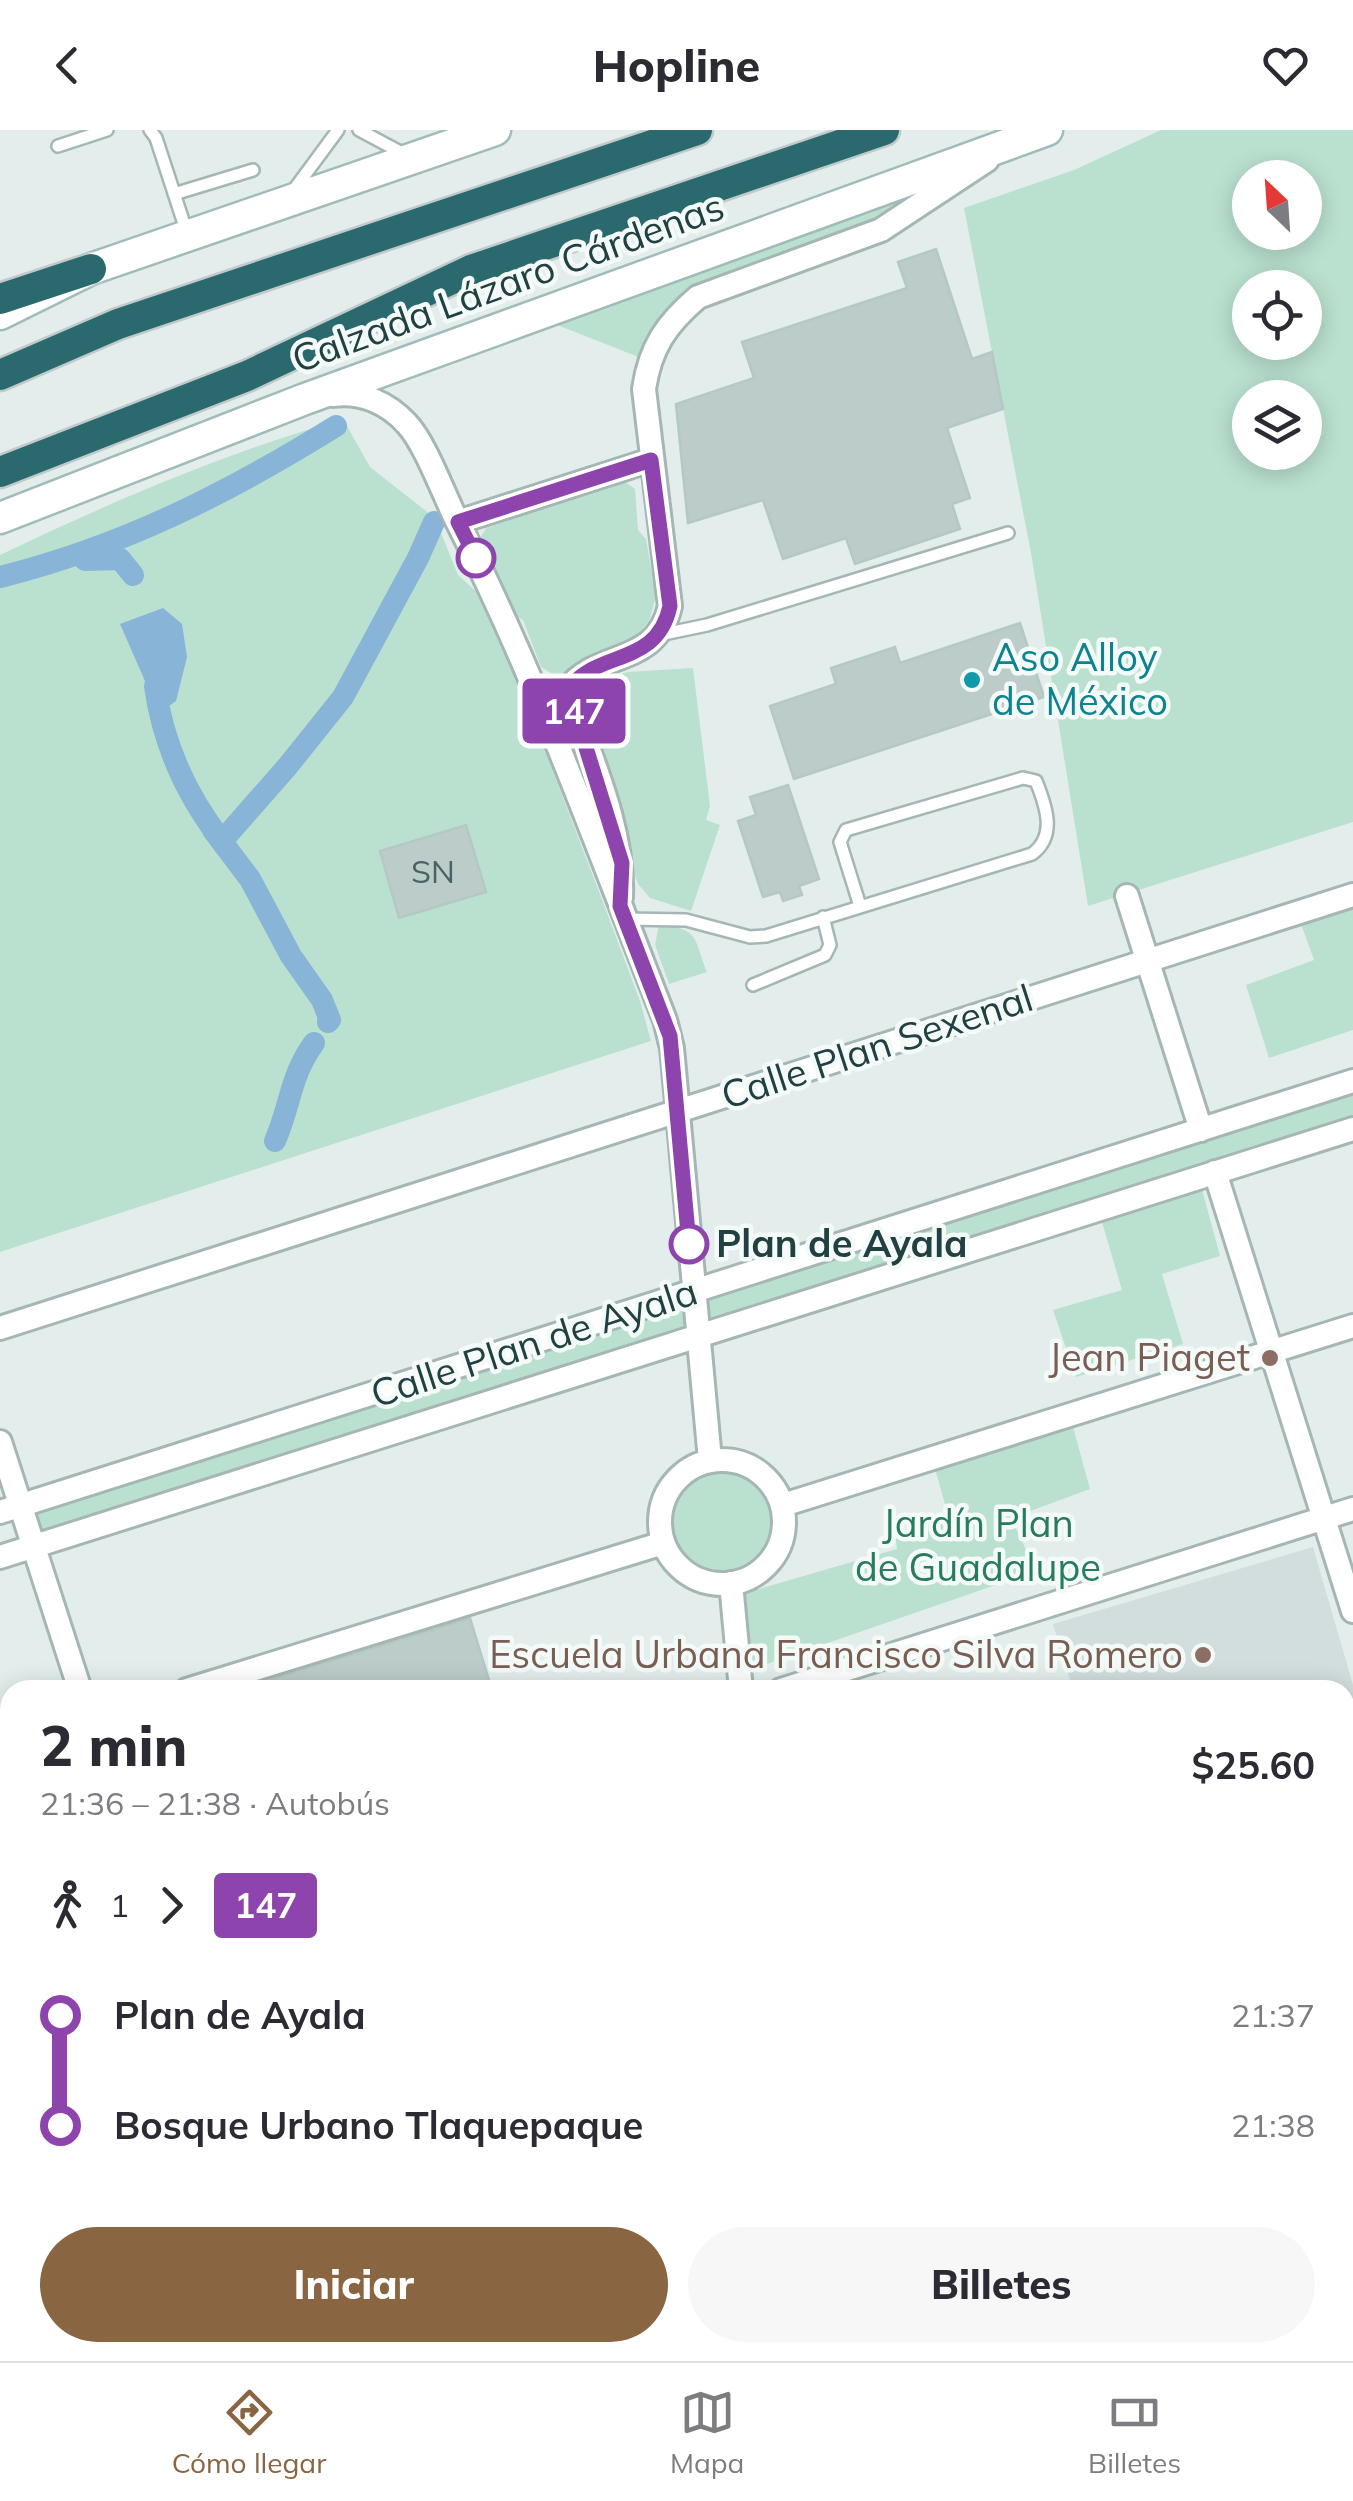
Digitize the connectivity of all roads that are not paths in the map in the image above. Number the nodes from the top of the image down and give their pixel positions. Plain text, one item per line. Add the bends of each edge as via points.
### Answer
1 (107, 130) edge
2 (150, 130) edge
3 (338, 130) edge
4 (358, 130) edge
5 (493, 130) edge
6 (698, 130) edge
7 (884, 130) edge
8 (1047, 130) edge
9 (1013, 143) junction
10 (58, 146) dead end
11 (412, 158) junction
12 (253, 170) dead end
13 (174, 194) junction
14 (286, 202) junction
15 (188, 236) junction
16 (91, 269) junction
17 (0, 299) edge
18 (0, 314) edge
19 (0, 375) edge
20 (305, 399) junction
21 (651, 460) junction
22 (0, 472) edge
23 (0, 518) edge
24 (458, 522) junction
25 (1008, 534) dead end
26 (659, 635) junction
27 (568, 690) junction
28 (538, 697) junction
29 (1353, 894) edge
30 (1128, 896) dead end
31 (860, 906) junction
32 (623, 912) junction
33 (823, 917) junction
34 (1148, 960) junction
35 (753, 985) dead end
36 (1353, 1081) edge
37 (676, 1111) junction
38 (1353, 1129) edge
39 (1202, 1130) junction
40 (1215, 1172) junction
41 (693, 1292) junction
42 (1353, 1326) edge
43 (0, 1328) edge
44 (697, 1336) junction
45 (1271, 1351) junction
46 (0, 1442) edge
47 (710, 1460) junction
48 (783, 1505) junction
49 (10, 1509) edge
50 (1353, 1509) edge
51 (1324, 1518) junction
52 (663, 1542) junction
53 (34, 1546) junction
54 (0, 1557) edge
55 (731, 1583) junction
56 (1353, 1611) edge
57 (77, 1680) edge
58 (219, 1680) edge
59 (740, 1680) edge
60 (813, 1680) edge

1 - 10 lane
2 - 13 lane
3 - 14 lane
4 - 11 lane
5 - 11 main road
6 - 19 highway, Calzada Lázaro Cárdenas via 118,324
7 - 22 highway, Calzada Lázaro Cárdenas via 471,270 247,376
8 - 9 main road, Calzada Lázaro Cárdenas
9 - 20 main road, Calzada Lázaro Cárdenas
9 - 21 street via 880,230 698,297 674,317 648,359
11 - 14 main road
12 - 13 lane
13 - 15 lane
14 - 15 main road
15 - 16 main road
16 - 17 highway
16 - 18 main road
20 - 23 main road, Calzada Lázaro Cárdenas
20 - 24 street via 351,393 383,404 410,426
21 - 24 street
21 - 26 street via 670,606
24 - 28 street
25 - 26 lane
26 - 27 street via 579,676
27 - 28 street
27 - 32 street via 622,863
28 - 32 street
29 - 34 street, Calle Plan Sexenal
30 - 34 street
31 - 31 lane via 1038,849 1048,828 1036,781 1022,778 846,830 840,842
31 - 33 lane
32 - 33 lane via 758,938
32 - 37 street via 670,1036
33 - 35 lane via 830,945 825,955
34 - 37 street, Calle Plan Sexenal
34 - 39 street
36 - 39 street, Calle Plan de Ayala
37 - 41 street
37 - 43 street, Calle Plan Sexenal
38 - 40 street, Calle Plan de Ayala
39 - 41 street, Calle Plan de Ayala
40 - 44 street, Calle Plan de Ayala
40 - 45 street
41 - 44 street
41 - 49 street, Calle Plan de Ayala
42 - 45 street
44 - 47 street
44 - 53 street, Calle Plan de Ayala
45 - 48 street
45 - 51 street
46 - 49 street
47 - 48 street via 755,1468
47 - 52 street via 685,1471 667,1491 660,1516
48 - 55 street via 775,1556
49 - 53 street
50 - 51 street
51 - 56 street
51 - 60 street
52 - 55 street via 690,1575
52 - 58 street
53 - 54 street, Calle Plan de Ayala
53 - 57 street
55 - 59 street

